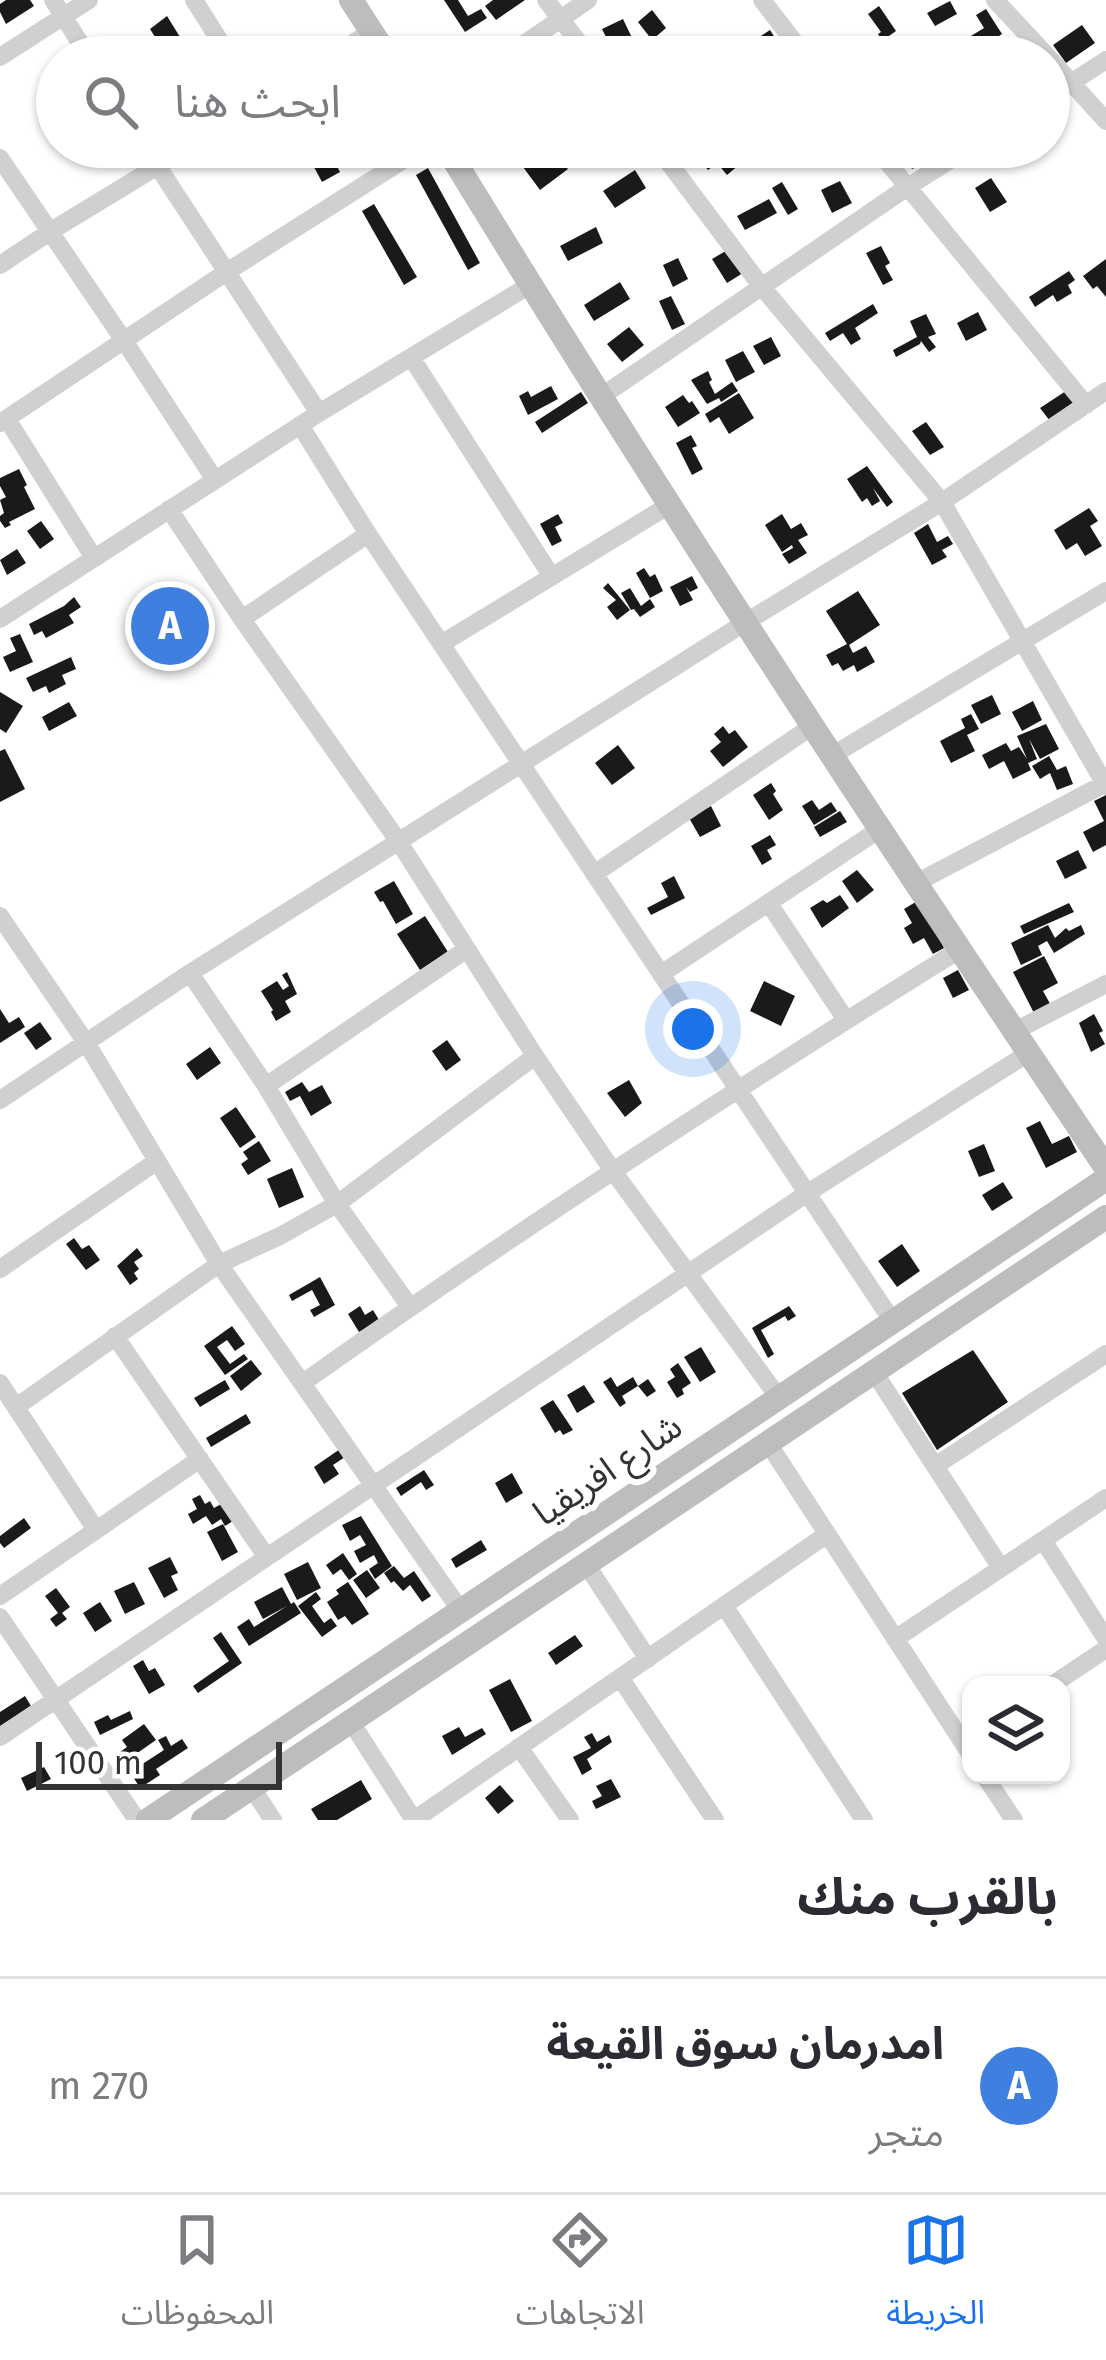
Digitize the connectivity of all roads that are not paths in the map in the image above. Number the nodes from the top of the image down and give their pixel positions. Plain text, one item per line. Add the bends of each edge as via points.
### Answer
1 (88, 0) edge
2 (194, 0) edge
3 (351, 0) edge
4 (546, 0) edge
5 (588, 0) edge
6 (762, 0) edge
7 (995, 0) edge
8 (58, 8) edge
9 (561, 18) junction
10 (371, 32) junction
11 (76, 36) edge
12 (217, 36) edge
13 (365, 36) edge
14 (374, 36) edge
15 (535, 36) edge
16 (574, 36) edge
17 (790, 36) edge
18 (1028, 36) edge
19 (0, 57) edge
20 (1106, 60) edge
21 (1072, 83) joint
22 (1106, 121) edge
23 (0, 158) edge
24 (156, 168) edge
25 (159, 168) edge
26 (391, 168) edge
27 (459, 168) edge
28 (674, 168) edge
29 (891, 168) edge
30 (937, 168) edge
31 (906, 188) junction
32 (51, 231) junction
33 (0, 265) edge
34 (228, 272) junction
35 (530, 285) junction
36 (762, 287) junction
37 (125, 342) junction
38 (411, 357) junction
39 (1106, 391) edge
40 (602, 396) junction
41 (1086, 405) junction
42 (319, 413) junction
43 (3, 421) edge
44 (300, 425) junction
45 (214, 481) junction
46 (942, 502) junction
47 (671, 504) junction
48 (169, 509) junction
49 (368, 533) junction
50 (94, 558) junction
51 (552, 577) junction
52 (1106, 591) edge
53 (0, 619) edge
54 (242, 619) junction
55 (746, 622) junction
56 (1024, 640) junction
57 (441, 644) junction
58 (814, 725) junction
59 (833, 755) junction
60 (523, 763) junction
61 (1106, 785) edge
62 (880, 829) junction
63 (399, 842) junction
64 (594, 874) junction
65 (916, 883) junction
66 (770, 904) junction
67 (0, 916) edge
68 (467, 949) junction
69 (959, 950) junction
70 (190, 973) junction
71 (661, 974) junction
72 (1106, 984) edge
73 (846, 1020) junction
74 (1020, 1043) junction
75 (87, 1044) junction
76 (535, 1056) junction
77 (266, 1085) junction
78 (737, 1090) junction
79 (0, 1100) edge
80 (157, 1161) junction
81 (1106, 1168) edge
82 (613, 1171) junction
83 (1106, 1179) edge
84 (806, 1195) junction
85 (337, 1204) junction
86 (1106, 1217) edge
87 (219, 1264) junction
88 (0, 1269) edge
89 (688, 1275) junction
90 (410, 1307) junction
91 (892, 1322) junction
92 (115, 1336) junction
93 (1106, 1354) edge
94 (874, 1372) junction
95 (304, 1382) junction
96 (0, 1383) edge
97 (778, 1398) junction
98 (16, 1407) junction
99 (768, 1443) junction
100 (200, 1459) junction
101 (934, 1466) junction
102 (375, 1486) junction
103 (1106, 1498) edge
104 (96, 1530) junction
105 (826, 1534) junction
106 (1043, 1540) junction
107 (266, 1556) junction
108 (586, 1564) junction
109 (1001, 1568) junction
110 (0, 1596) edge
111 (725, 1607) junction
112 (461, 1610) junction
113 (0, 1617) edge
114 (895, 1639) junction
115 (1106, 1639) edge
116 (1106, 1649) edge
117 (648, 1659) junction
118 (1066, 1676) edge
119 (621, 1678) junction
120 (55, 1699) junction
121 (351, 1722) junction
122 (962, 1736) edge
123 (0, 1737) edge
124 (520, 1747) junction
125 (990, 1784) edge
126 (251, 1788) junction
127 (136, 1820) edge
128 (148, 1820) edge
129 (203, 1820) edge
130 (273, 1820) edge
131 (414, 1820) edge
132 (570, 1820) edge
133 (715, 1820) edge
134 (864, 1820) edge
135 (1014, 1820) edge

1 - 8 street
2 - 12 street
3 - 10 street
4 - 9 street
5 - 9 street
6 - 17 street
7 - 18 street
8 - 11 street
8 - 19 street
9 - 15 street
9 - 16 street
10 - 13 street
10 - 14 street
20 - 21 street
21 - 22 street
23 - 32 street
24 - 32 street
25 - 34 street
26 - 34 street
27 - 35 street
28 - 36 street
29 - 31 street
30 - 31 street
31 - 36 street
31 - 41 street
32 - 33 street
32 - 37 street
34 - 37 street
34 - 42 street
35 - 38 street
35 - 40 street
36 - 40 street
36 - 46 street
37 - 43 street
37 - 45 street
38 - 42 street
38 - 51 street
39 - 41 street
40 - 47 street
41 - 46 street
42 - 44 street
43 - 50 street
44 - 45 street
44 - 49 street
45 - 48 street
46 - 55 street
46 - 56 street
47 - 51 street
47 - 55 street
48 - 50 street
48 - 54 street
49 - 54 street
49 - 57 street
50 - 53 street
51 - 57 street
52 - 56 street
54 - 63 street
55 - 58 street
55 - 60 street
56 - 59 street
56 - 61 street
57 - 60 street
58 - 59 street
58 - 64 street
59 - 62 street
60 - 63 street
60 - 64 street
61 - 65 street
62 - 65 street
62 - 66 street
63 - 68 street
63 - 70 street
64 - 71 street
65 - 69 street
66 - 71 street
66 - 73 street
67 - 75 street
68 - 76 street
68 - 77 street
69 - 73 street
69 - 74 street
70 - 75 street
70 - 77 street
71 - 78 street
72 - 74 street
73 - 78 street
74 - 81 street
74 - 84 street
75 - 79 street
75 - 80 street
76 - 82 street
76 - 85 street
77 - 85 street
78 - 82 street
78 - 84 street
80 - 87 street
80 - 88 street
82 - 89 street
82 - 90 street
83 - 91 street, شارع افريقيا
84 - 89 street
84 - 91 street
85 - 87 street
85 - 90 street
86 - 94 street, شارع افريقيا
87 - 92 street
87 - 95 street
89 - 97 street
89 - 102 street
90 - 95 street
91 - 97 street, شارع افريقيا
92 - 98 street
92 - 100 street
93 - 101 street
94 - 99 street, شارع افريقيا
94 - 101 street
95 - 102 street
96 - 98 street
97 - 112 street, شارع افريقيا
98 - 104 street
99 - 105 street
99 - 108 street, شارع افريقيا
100 - 104 street
100 - 107 street
101 - 109 street
102 - 107 street
102 - 112 street
103 - 106 street
104 - 110 street
105 - 111 street
105 - 114 street
106 - 109 street
106 - 115 street
107 - 120 street
108 - 117 street
108 - 121 street, شارع افريقيا
109 - 114 street
111 - 117 street
111 - 134 street
112 - 128 street, شارع افريقيا
113 - 120 street
114 - 122 street
116 - 118 street
117 - 119 street
119 - 124 street
119 - 133 street
120 - 123 street
120 - 127 street
121 - 126 street, شارع افريقيا
121 - 131 street
124 - 131 street
124 - 132 street
125 - 135 street
126 - 129 street, شارع افريقيا
126 - 130 street

